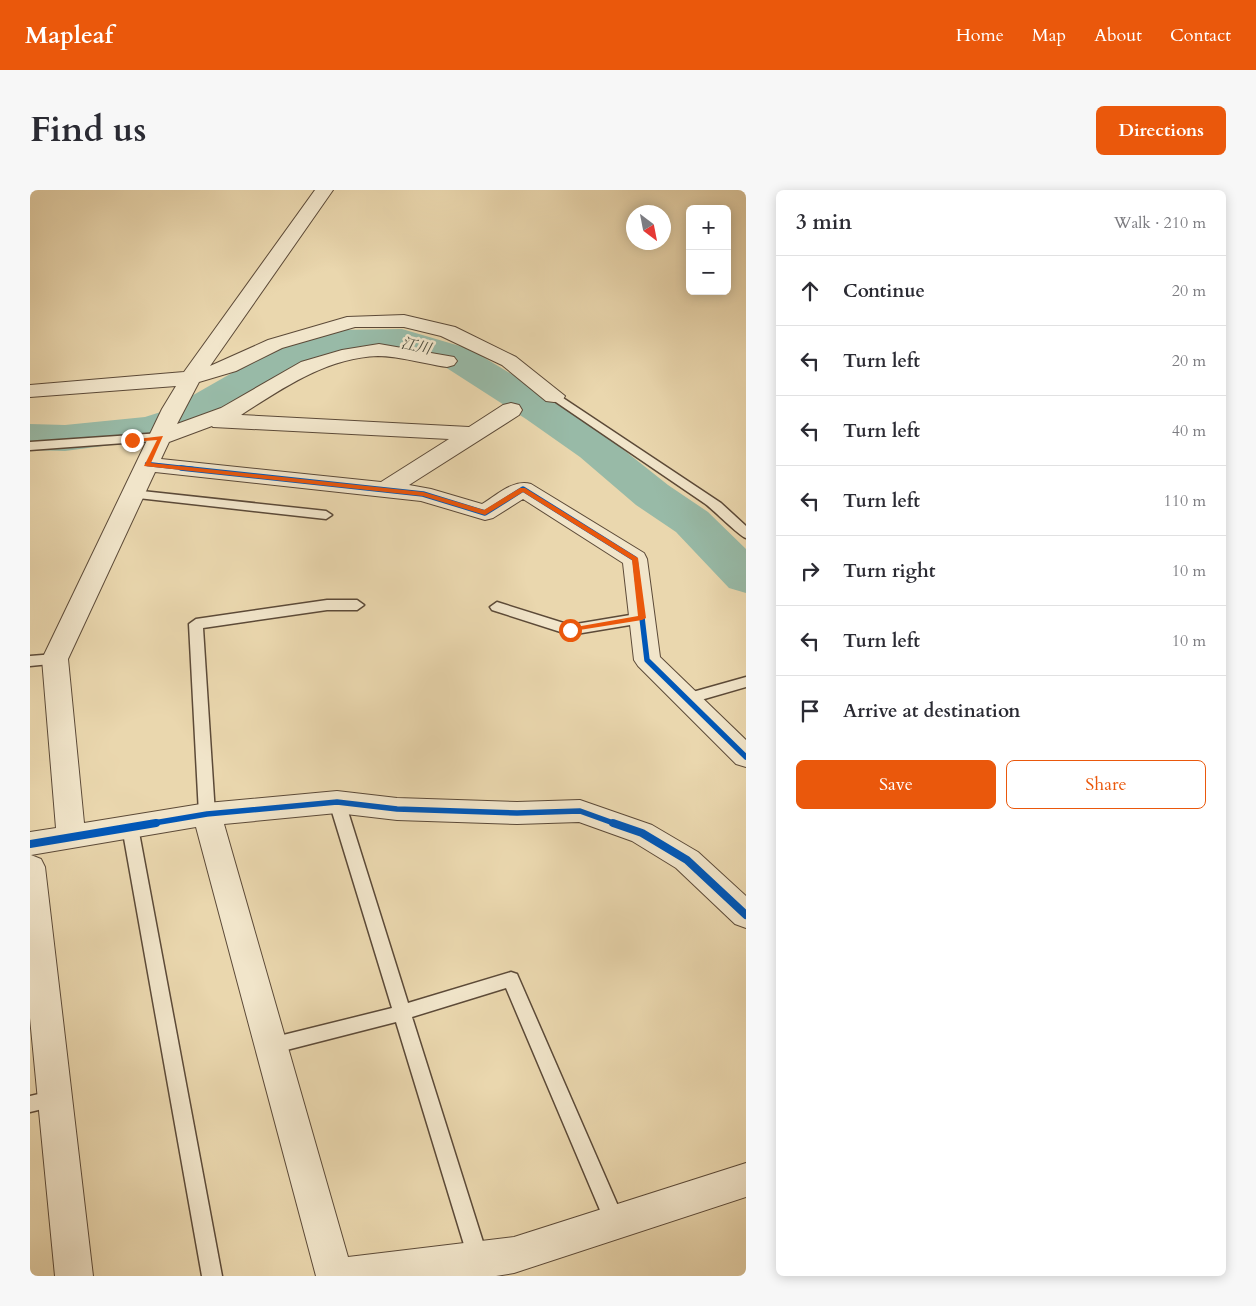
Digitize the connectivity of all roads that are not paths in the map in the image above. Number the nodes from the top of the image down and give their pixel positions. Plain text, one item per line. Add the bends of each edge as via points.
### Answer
1 (324, 190) edge
2 (447, 361) dead end
3 (191, 378) junction
4 (30, 391) edge
5 (554, 396) joint
6 (511, 410) dead end
7 (212, 420) junction
8 (473, 434) junction
9 (162, 435) junction
10 (30, 446) edge
11 (147, 464) junction
12 (385, 490) junction
13 (133, 494) junction
14 (326, 515) dead end
15 (746, 534) edge
16 (357, 605) dead end
17 (497, 608) dead end
18 (642, 618) junction
19 (55, 659) junction
20 (30, 661) edge
21 (746, 682) edge
22 (687, 699) junction
23 (746, 757) edge
24 (337, 802) junction
25 (207, 814) junction
26 (130, 827) junction
27 (71, 836) junction
28 (30, 844) edge
29 (30, 867) edge
30 (746, 915) edge
31 (402, 1013) junction
32 (271, 1046) junction
33 (43, 1101) edge
34 (746, 1180) edge
35 (615, 1222) junction
36 (479, 1261) junction
37 (516, 1265) edge
38 (74, 1276) edge
39 (212, 1276) edge
40 (335, 1276) edge
41 (339, 1276) edge

1 - 3 street
2 - 7 street via 378,350 342,356 308,366
3 - 4 street
3 - 5 street via 229,367 275,344 354,321 404,321 448,331 509,361
3 - 9 street
5 - 15 lane via 593,426 716,505
6 - 8 street
7 - 8 street
7 - 9 street
8 - 12 street
9 - 10 lane
9 - 11 street
11 - 12 street
11 - 13 street
12 - 18 street via 423,494 485,513 523,490 635,559
13 - 14 lane
13 - 19 street
16 - 25 lane via 327,605 196,624
17 - 18 lane via 570,630
18 - 22 street via 647,660
19 - 20 lane
19 - 27 street
21 - 22 lane
22 - 23 street
24 - 25 street
24 - 30 street via 406,809 517,813 580,811 642,832 687,860
24 - 31 lane
25 - 26 street
25 - 32 street
26 - 27 street
26 - 39 lane
27 - 28 street
29 - 33 street
31 - 32 lane
31 - 35 lane via 511,979
31 - 36 lane
32 - 40 street
33 - 38 street
34 - 35 street
35 - 37 street
36 - 37 street
36 - 41 street

